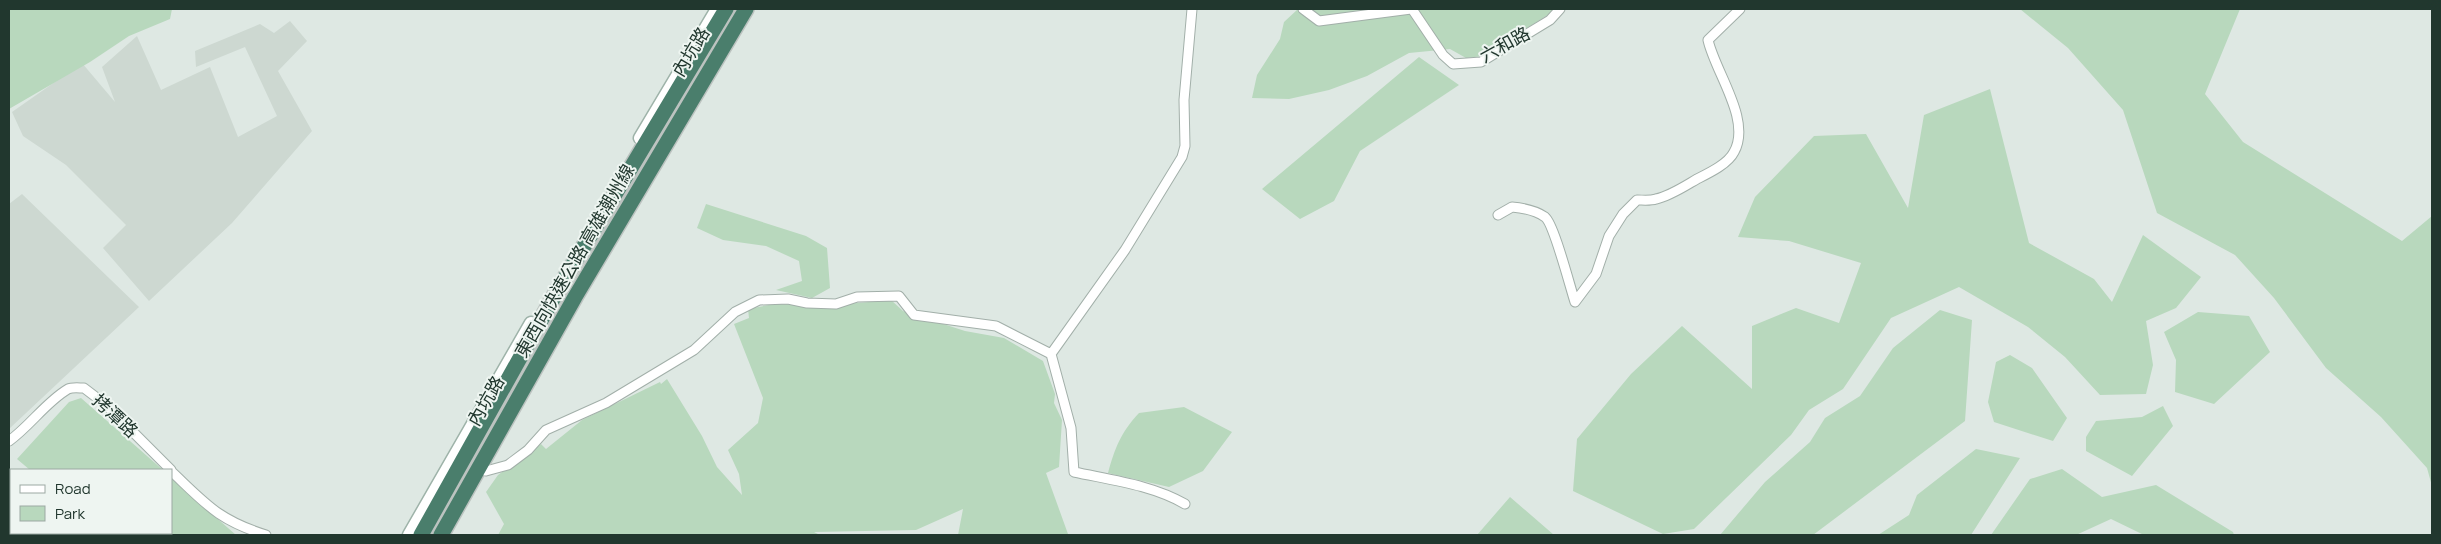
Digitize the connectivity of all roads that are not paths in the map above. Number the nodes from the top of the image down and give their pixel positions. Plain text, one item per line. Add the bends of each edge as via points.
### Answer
1 (717, 9) edge
2 (726, 9) edge
3 (746, 9) edge
4 (754, 9) edge
5 (1192, 9) edge
6 (1303, 9) edge
7 (1411, 9) edge
8 (1560, 9) edge
9 (1740, 9) edge
10 (1498, 215) dead end
11 (1051, 354) junction
12 (9, 441) edge
13 (170, 469) edge
14 (172, 471) edge
15 (486, 471) junction
16 (1185, 504) dead end
17 (266, 535) edge
18 (409, 535) edge
19 (422, 535) edge
20 (441, 535) edge
21 (448, 535) edge

1 - 18 main road, 內坑路
2 - 19 highway, 東西向快速公路 高雄潮州線 via 559,288
3 - 20 highway, 東西向快速公路 高雄潮州線 via 575,297
4 - 15 main road, 內坑路 via 581,300
5 - 11 street via 1182,157 1125,250
6 - 7 street, 六和路 via 1319,21
7 - 8 street, 六和路 via 1453,64 1480,62 1550,20
9 - 10 street via 1708,40 1738,123 1734,153 1706,175 1684,186 1656,199 1637,200 1614,228 1596,274 1575,302 1553,229 1546,218 1530,209 1512,207
11 - 15 street via 996,326 914,315 899,296 857,297 836,304 788,299 759,300 735,312 686,354 606,404 546,430 528,450 508,465
11 - 16 street via 1071,428 1074,472 1150,489
12 - 13 street, 拷潭路 via 70,388 84,388 105,404
14 - 17 street, 拷潭路 via 198,499 224,518
15 - 21 main road, 內坑路

